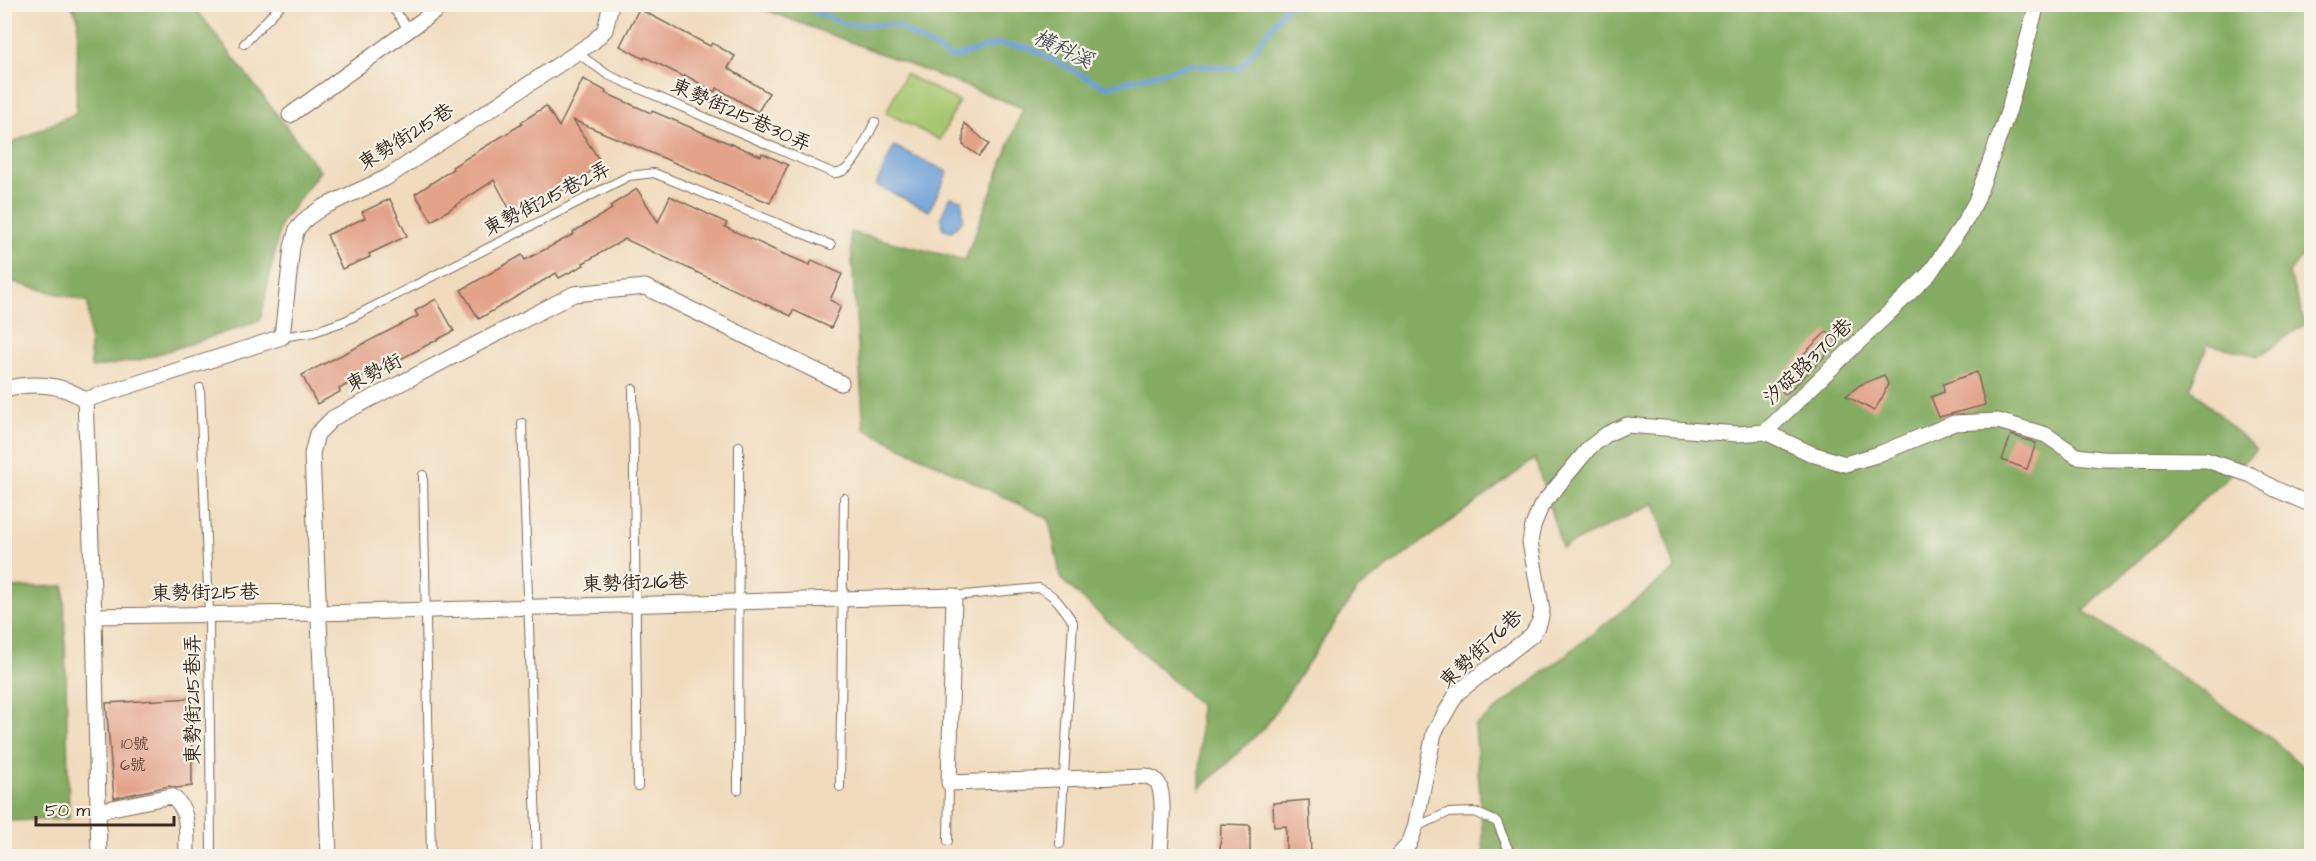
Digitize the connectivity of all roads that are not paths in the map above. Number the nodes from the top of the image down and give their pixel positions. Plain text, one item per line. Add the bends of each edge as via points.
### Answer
1 (282, 4) edge
2 (307, 4) edge
3 (321, 4) edge
4 (390, 4) edge
5 (445, 4) edge
6 (611, 4) edge
7 (2037, 4) edge
8 (409, 30) junction
9 (244, 44) dead end
10 (576, 52) junction
11 (290, 115) dead end
12 (875, 122) dead end
13 (831, 245) dead end
14 (282, 338) junction
15 (841, 383) dead end
16 (200, 388) dead end
17 (4, 389) edge
18 (633, 389) dead end
19 (85, 400) junction
20 (522, 423) dead end
21 (1765, 432) junction
22 (738, 446) dead end
23 (423, 475) dead end
24 (844, 498) dead end
25 (2312, 504) edge
26 (954, 596) junction
27 (842, 599) junction
28 (738, 602) junction
29 (635, 604) junction
30 (528, 607) junction
31 (426, 610) junction
32 (318, 613) junction
33 (209, 614) junction
34 (94, 616) junction
35 (1063, 778) junction
36 (949, 783) junction
37 (638, 786) dead end
38 (840, 787) dead end
39 (738, 790) dead end
40 (98, 811) junction
41 (1415, 828) junction
42 (948, 841) dead end
43 (1060, 844) dead end
44 (99, 856) edge
45 (188, 856) edge
46 (211, 856) edge
47 (329, 856) edge
48 (431, 856) edge
49 (537, 856) edge
50 (1160, 856) edge
51 (1398, 856) edge
52 (1510, 856) edge

1 - 9 lane
2 - 3 lane
4 - 8 lane
5 - 8 street
6 - 10 street, 東勢街215巷 via 605,30
7 - 21 street, 汐碇路370巷 via 2009,110 1976,201 1964,223 1929,274
8 - 11 street
10 - 12 lane, 東勢街215巷30弄 via 608,75 833,173 849,168
10 - 14 street, 東勢街215巷 via 386,178 307,218 297,229 292,247
13 - 14 lane, 東勢街215巷2弄 via 654,173 629,176 345,321
14 - 19 street
15 - 32 street, 東勢街 via 645,287 574,294 333,418 317,434 312,454
16 - 33 lane
17 - 19 street via 63,387
18 - 29 lane
19 - 34 street
20 - 30 lane
21 - 25 street, 汐碇路370巷 via 1845,464 1954,423 1998,421 2046,435 2077,456 2206,460 2251,475
21 - 41 street, 東勢街76巷 via 1737,434 1627,425 1606,434 1589,448 1541,506 1533,526 1530,542 1542,610 1540,621 1532,635 1457,693 1434,733
22 - 28 lane
23 - 31 lane
24 - 27 lane
26 - 27 street, 東勢街216巷
26 - 35 lane via 1039,588 1058,600 1073,622
26 - 36 street
27 - 28 street, 東勢街216巷
27 - 38 lane
28 - 29 street, 東勢街216巷
28 - 39 lane
29 - 30 street, 東勢街216巷
29 - 37 lane
30 - 31 street, 東勢街216巷
30 - 49 lane
31 - 32 street, 東勢街216巷
31 - 48 lane
32 - 33 street, 東勢街215巷
32 - 47 street, 東勢街
33 - 34 street, 東勢街215巷
33 - 46 lane, 東勢街215巷1弄
34 - 40 street
35 - 36 street
35 - 43 lane
35 - 50 street via 1153,778 1158,783 1161,803
36 - 42 lane
40 - 44 street
40 - 45 street via 171,796 185,808
41 - 51 street, 東勢街76巷
41 - 52 lane via 1447,813 1475,812 1497,822

